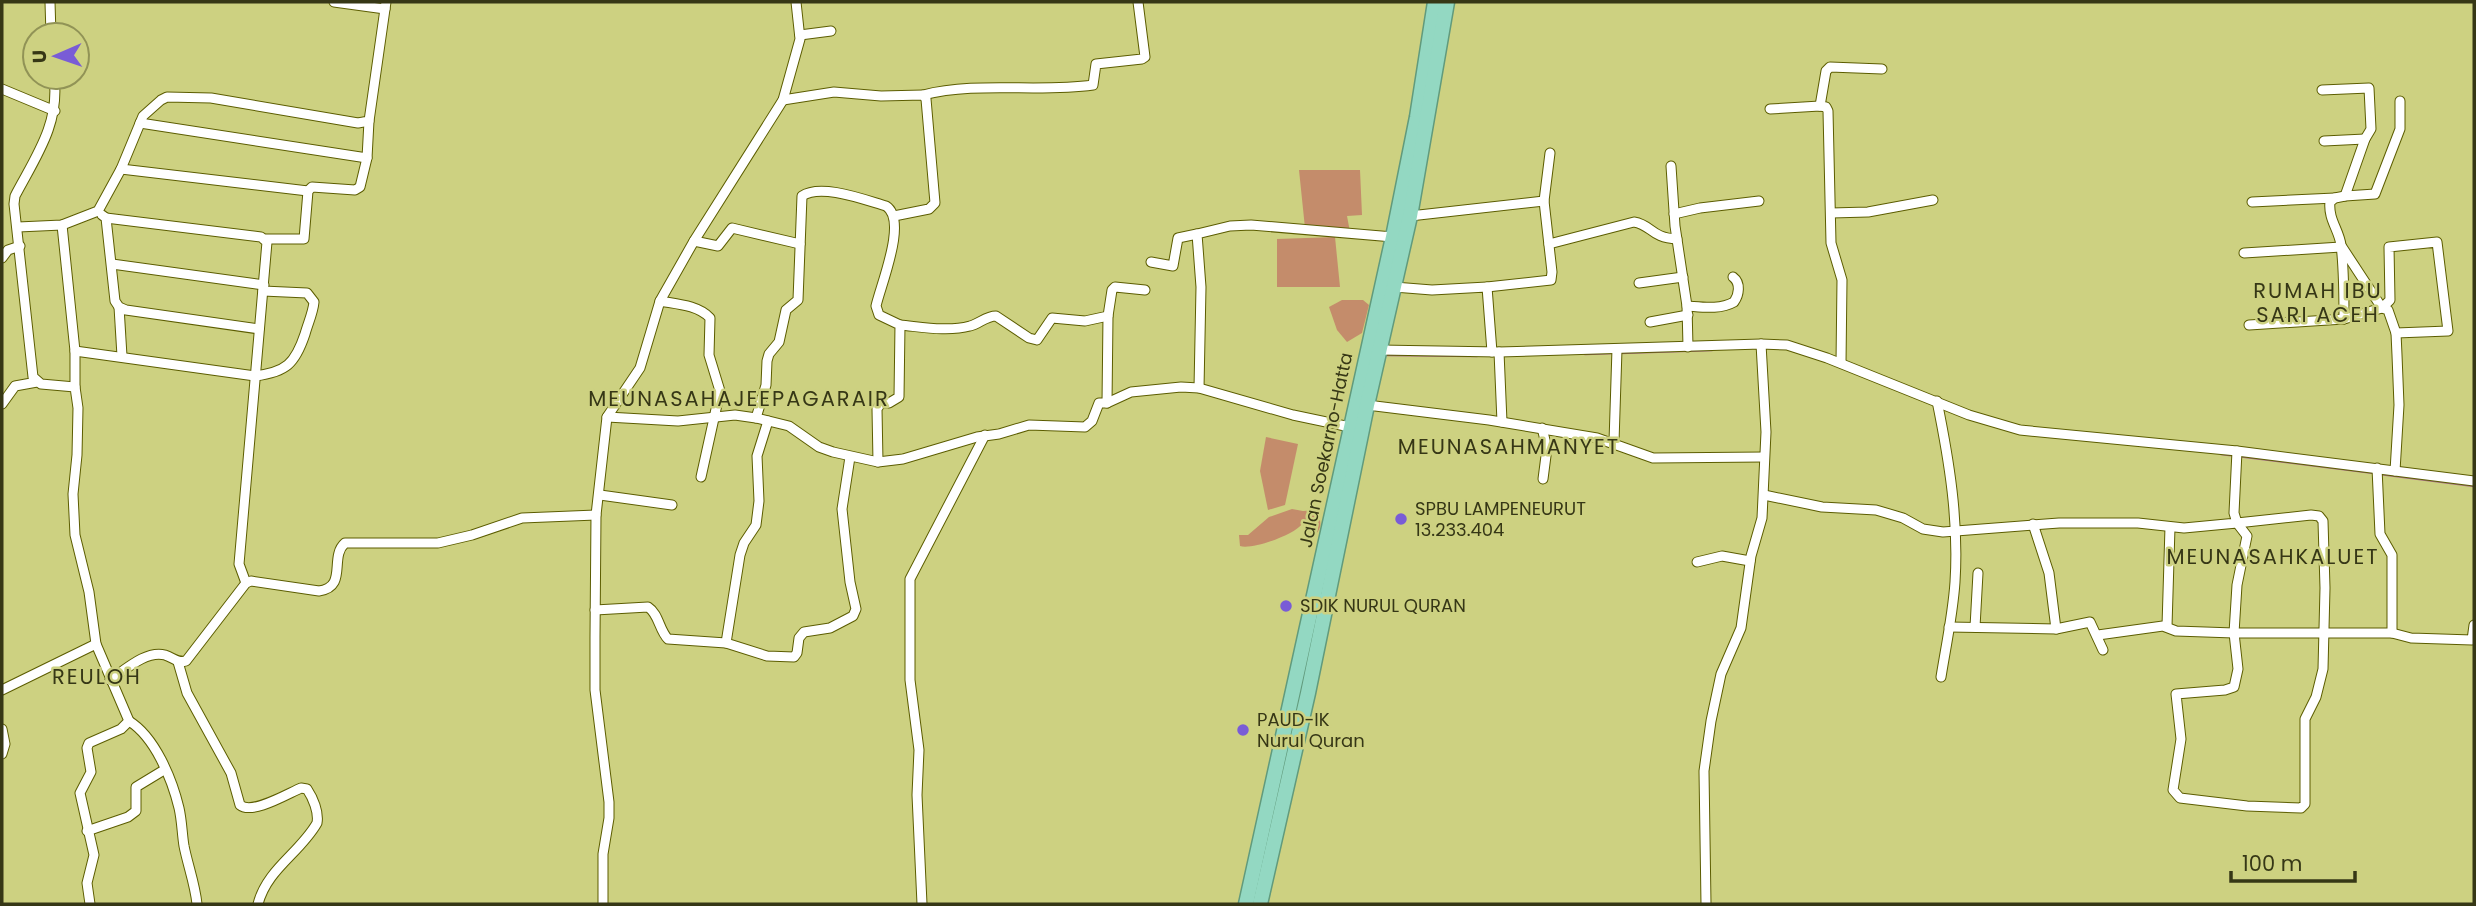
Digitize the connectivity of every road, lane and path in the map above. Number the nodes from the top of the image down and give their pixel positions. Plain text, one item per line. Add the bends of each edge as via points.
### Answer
1 (50, 2) edge
2 (334, 2) edge
3 (796, 2) edge
4 (1138, 2) edge
5 (1435, 2) edge
6 (1447, 2) edge
7 (385, 5) edge
8 (51, 21) edge
9 (831, 31) dead end
10 (800, 36) junction
11 (1882, 69) dead end
12 (2, 89) edge
13 (2322, 90) dead end
14 (54, 91) edge
15 (923, 95) junction
16 (783, 100) junction
17 (2400, 102) dead end
18 (1820, 106) junction
19 (1770, 109) dead end
20 (55, 111) junction
21 (369, 121) junction
22 (140, 123) junction
23 (2365, 139) junction
24 (2324, 141) dead end
25 (1550, 153) dead end
26 (367, 158) junction
27 (1671, 166) dead end
28 (121, 169) junction
29 (308, 191) junction
30 (2340, 197) junction
31 (1933, 200) dead end
32 (1544, 201) junction
33 (1759, 201) dead end
34 (2252, 202) dead end
35 (99, 211) junction
36 (1831, 213) junction
37 (1674, 214) junction
38 (894, 216) junction
39 (1410, 216) junction
40 (106, 218) junction
41 (17, 222) junction
42 (62, 225) junction
43 (1198, 234) junction
44 (1393, 237) junction
45 (266, 239) junction
46 (1677, 239) junction
47 (694, 241) junction
48 (800, 244) junction
49 (1549, 244) junction
50 (20, 246) junction
51 (2342, 247) junction
52 (2244, 253) dead end
53 (2, 258) edge
54 (1150, 262) dead end
55 (112, 264) junction
56 (1733, 277) dead end
57 (1683, 278) junction
58 (1639, 283) dead end
59 (1394, 287) junction
60 (1488, 287) junction
61 (263, 288) junction
62 (1145, 290) dead end
63 (660, 301) junction
64 (118, 307) junction
65 (2382, 308) junction
66 (1687, 310) junction
67 (1108, 316) junction
68 (2344, 319) junction
69 (1650, 323) dead end
70 (900, 325) junction
71 (2249, 325) dead end
72 (258, 329) junction
73 (2396, 332) junction
74 (1689, 347) junction
75 (1761, 348) junction
76 (75, 351) junction
77 (1379, 351) junction
78 (1617, 353) junction
79 (1497, 355) junction
80 (122, 356) junction
81 (1841, 363) junction
82 (1370, 364) junction
83 (255, 376) junction
84 (37, 382) junction
85 (75, 387) junction
86 (1199, 388) junction
87 (1937, 401) junction
88 (2, 404) edge
89 (1107, 404) junction
90 (1367, 405) junction
91 (607, 417) junction
92 (716, 417) junction
93 (756, 418) junction
94 (768, 421) junction
95 (1502, 422) junction
96 (1350, 427) junction
97 (1542, 428) junction
98 (985, 435) junction
99 (1614, 442) junction
100 (2236, 455) junction
101 (850, 457) junction
102 (1764, 457) junction
103 (878, 462) junction
104 (2395, 471) junction
105 (2377, 473) junction
106 (701, 477) dead end
107 (1544, 479) dead end
108 (2474, 481) edge
109 (600, 495) junction
110 (1764, 495) junction
111 (672, 505) dead end
112 (596, 515) junction
113 (2237, 523) junction
114 (2033, 524) junction
115 (2169, 527) junction
116 (1955, 532) junction
117 (1750, 561) junction
118 (1697, 562) dead end
119 (1978, 573) dead end
120 (246, 583) junction
121 (595, 610) junction
122 (2474, 625) edge
123 (2167, 626) junction
124 (1949, 627) junction
125 (1975, 627) junction
126 (2056, 629) junction
127 (2234, 633) junction
128 (2392, 633) junction
129 (2324, 634) junction
130 (2098, 635) junction
131 (726, 643) junction
132 (96, 644) junction
133 (1310, 648) junction
134 (2103, 650) dead end
135 (178, 662) junction
136 (1941, 677) dead end
137 (110, 680) junction
138 (2, 690) edge
139 (129, 721) junction
140 (2, 729) edge
141 (2, 754) edge
142 (164, 770) junction
143 (87, 831) junction
144 (90, 904) edge
145 (197, 904) edge
146 (258, 904) edge
147 (603, 904) edge
148 (922, 904) edge
149 (1246, 904) edge
150 (1260, 904) edge
151 (1706, 904) edge

1 - 8 street
2 - 7 street
3 - 10 street
4 - 15 street via 1145,57 1096,64 1093,85
5 - 44 highway, Jalan Soekarno-Hatta
6 - 39 highway, Jalan Soekarno-Hatta
7 - 21 street
9 - 10 street
10 - 16 street
11 - 18 street via 1830,67
12 - 20 street
13 - 23 street via 2370,88 2371,129
14 - 20 street
15 - 16 street via 834,92
15 - 38 street via 935,203 929,209
16 - 47 street
17 - 30 street via 2400,129 2375,194
18 - 19 street
18 - 36 street via 1828,111
20 - 41 street via 11,203
21 - 22 street via 358,123 211,97 175,97 161,100
21 - 26 street
22 - 26 street
22 - 28 street
23 - 24 street
23 - 30 street
25 - 32 street
26 - 29 street via 357,189 317,186
27 - 37 street
28 - 29 street
28 - 35 street
29 - 45 street via 304,239
30 - 34 street
30 - 51 street via 2330,202 2329,208
31 - 36 street via 1868,212
32 - 39 street
32 - 49 street
33 - 37 street
35 - 40 street
35 - 42 street
36 - 81 street via 1831,243 1842,281
37 - 46 street
38 - 48 street via 886,206 844,194 808,192 801,199
38 - 70 street via 894,240 876,306 879,316
39 - 59 highway, Jalan Soekarno-Hatta
40 - 45 street
40 - 55 street
41 - 42 street
41 - 50 street
42 - 76 street
43 - 44 street via 1251,225
43 - 54 street via 1178,238 1173,266
43 - 86 street
44 - 82 highway, Jalan Soekarno-Hatta
45 - 61 street
46 - 49 street via 1660,237 1634,222
46 - 57 street
47 - 48 street via 718,246 733,228
47 - 63 street
48 - 93 street via 798,300 786,310 779,342 769,354
49 - 60 street via 1551,280
50 - 53 street
50 - 84 street
51 - 52 street
51 - 65 street
51 - 68 street
55 - 61 street
55 - 64 street
56 - 66 street via 1738,281 1734,303
57 - 58 street
57 - 66 street
59 - 60 street
59 - 77 highway, Jalan Soekarno-Hatta
60 - 79 street
61 - 72 street
61 - 83 street via 307,293 314,306 291,363 274,373
62 - 67 street via 1115,287
63 - 91 street via 640,368
63 - 92 street via 710,317 709,355 720,386
64 - 72 street
64 - 80 street
65 - 68 street
65 - 73 street via 2388,310
65 - 73 street via 2390,300 2389,247 2437,242 2448,331
66 - 69 street
66 - 74 street
67 - 70 street via 1085,321 1052,317 1037,340 996,316 964,327
67 - 89 street
68 - 71 street
70 - 103 street via 899,397 877,409
72 - 83 street
73 - 104 street via 2399,404
74 - 75 street
74 - 78 street
75 - 81 street via 1787,345
75 - 102 street
76 - 80 street
76 - 85 street
77 - 79 street
77 - 82 highway, Jalan Soekarno-Hatta
78 - 79 street
78 - 99 street
79 - 95 street
80 - 83 street
81 - 87 street
82 - 90 highway, Jalan Soekarno-Hatta
82 - 96 highway, Jalan Soekarno-Hatta
83 - 120 street via 239,564
84 - 85 street
84 - 88 street via 15,386
85 - 132 street via 75,535
86 - 89 street via 1131,393
86 - 96 street
87 - 100 street via 2020,430
87 - 116 street via 1950,465
89 - 98 street via 1099,403 1085,428 1036,425
90 - 95 street
90 - 133 highway, Jalan Soekarno-Hatta
91 - 92 street via 678,421
91 - 109 street
92 - 93 street
92 - 106 street
93 - 94 street
94 - 101 street via 789,426 819,447
94 - 131 street via 757,456 756,526 740,555
95 - 97 street
96 - 133 highway, Jalan Soekarno-Hatta
97 - 99 street
97 - 107 street via 1547,448
98 - 103 street
98 - 148 street via 910,579 910,680 919,750
99 - 102 street via 1653,458
100 - 105 street
100 - 113 street
101 - 103 street
101 - 131 street via 842,509 856,609 853,616 830,628 804,632 794,657 767,656
102 - 110 street
104 - 105 street
104 - 108 street
105 - 128 street via 2379,534 2392,555
109 - 111 street
109 - 112 street
110 - 116 street via 1822,507 1876,510 1932,531
110 - 117 street
112 - 120 street via 522,518 438,543 345,543 340,548 335,583 325,591
112 - 121 street
113 - 115 street
113 - 127 street via 2247,536
113 - 129 street via 2311,515 2321,518
114 - 115 street
114 - 116 street
114 - 126 street via 2049,573
115 - 123 street
116 - 124 street
117 - 118 street via 1722,556
117 - 151 street via 1741,628 1721,674 1704,771
119 - 125 street
120 - 135 street via 186,661
121 - 131 street via 648,607 668,639
121 - 147 street via 595,691 609,802
122 - 128 street via 2472,639 2411,638
123 - 127 street via 2176,631
123 - 130 street
124 - 125 street
124 - 136 street
125 - 126 street
126 - 130 street via 2090,622
127 - 129 street
127 - 129 street via 2238,669 2234,687 2175,696 2181,739 2175,795 2247,806 2301,808 2305,804 2305,719 2323,669
128 - 129 street
130 - 134 street
132 - 137 street
132 - 138 street
133 - 149 highway, Jalan Soekarno-Hatta
133 - 150 highway, Jalan Soekarno-Hatta
135 - 137 street via 155,654
135 - 146 street via 187,693 231,773 240,805 246,810 301,788 307,789 314,803 317,823 274,872
137 - 139 street
139 - 142 street via 149,741
139 - 143 street via 88,745 92,772 80,793
140 - 141 street
142 - 143 street via 136,787 136,811
142 - 145 street via 180,810
143 - 144 street via 94,855 87,883

